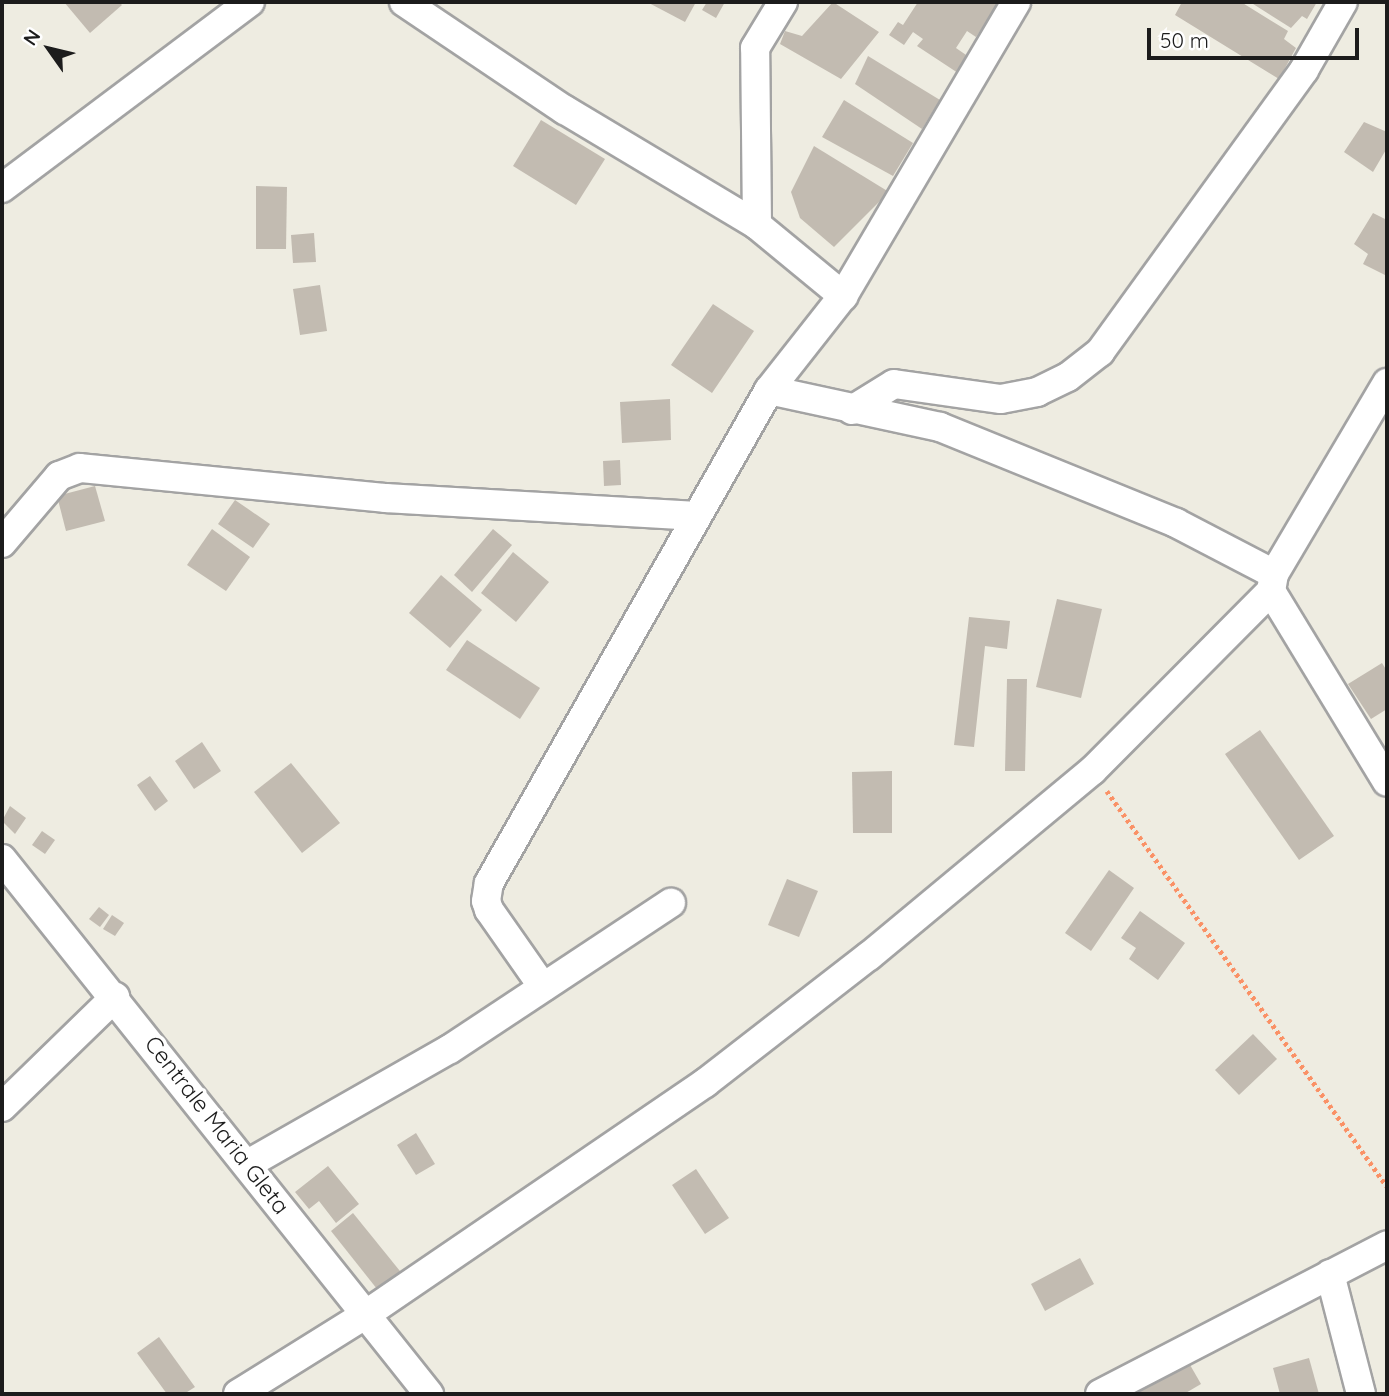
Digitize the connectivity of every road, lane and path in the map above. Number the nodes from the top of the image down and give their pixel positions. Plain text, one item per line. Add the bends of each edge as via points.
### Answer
1 (250, 2) edge
2 (404, 2) edge
3 (783, 2) edge
4 (1016, 2) edge
5 (1343, 2) edge
6 (2, 188) edge
7 (757, 225) junction
8 (844, 296) junction
9 (1387, 383) edge
10 (769, 390) junction
11 (984, 397) junction
12 (852, 410) junction
13 (940, 427) junction
14 (696, 516) junction
15 (2, 543) edge
16 (1273, 583) junction
17 (1376, 742) edge
18 (1092, 771) junction
19 (1387, 782) edge
20 (2, 859) edge
21 (671, 903) dead end
22 (543, 987) junction
23 (115, 996) junction
24 (2, 1107) edge
25 (248, 1164) junction
26 (1387, 1186) edge
27 (1387, 1245) edge
28 (1330, 1274) junction
29 (365, 1315) junction
30 (238, 1394) edge
31 (429, 1394) edge
32 (1100, 1394) edge
33 (1361, 1394) edge

1 - 6 street
2 - 7 street via 565,110
3 - 7 street via 755,48
4 - 8 street
5 - 11 street via 1304,70 1101,352 1068,377 1037,392 1001,399
7 - 8 street
8 - 10 street
9 - 16 street
10 - 12 street
10 - 14 street
11 - 12 street via 894,384
11 - 13 street
12 - 13 street
13 - 16 street via 1176,523
14 - 15 street via 386,498 80,468 59,476
14 - 22 street via 489,883 489,910
16 - 17 street
16 - 18 street
17 - 19 street
18 - 26 path
18 - 29 street via 869,956 705,1083
20 - 23 street, Centrale Maria Gleta
21 - 22 street
22 - 25 street via 450,1049
23 - 24 street
23 - 25 street, Centrale Maria Gleta
25 - 29 street, Centrale Maria Gleta
27 - 28 street
28 - 32 street
28 - 33 street
29 - 30 street
29 - 31 street, Centrale Maria Gleta

